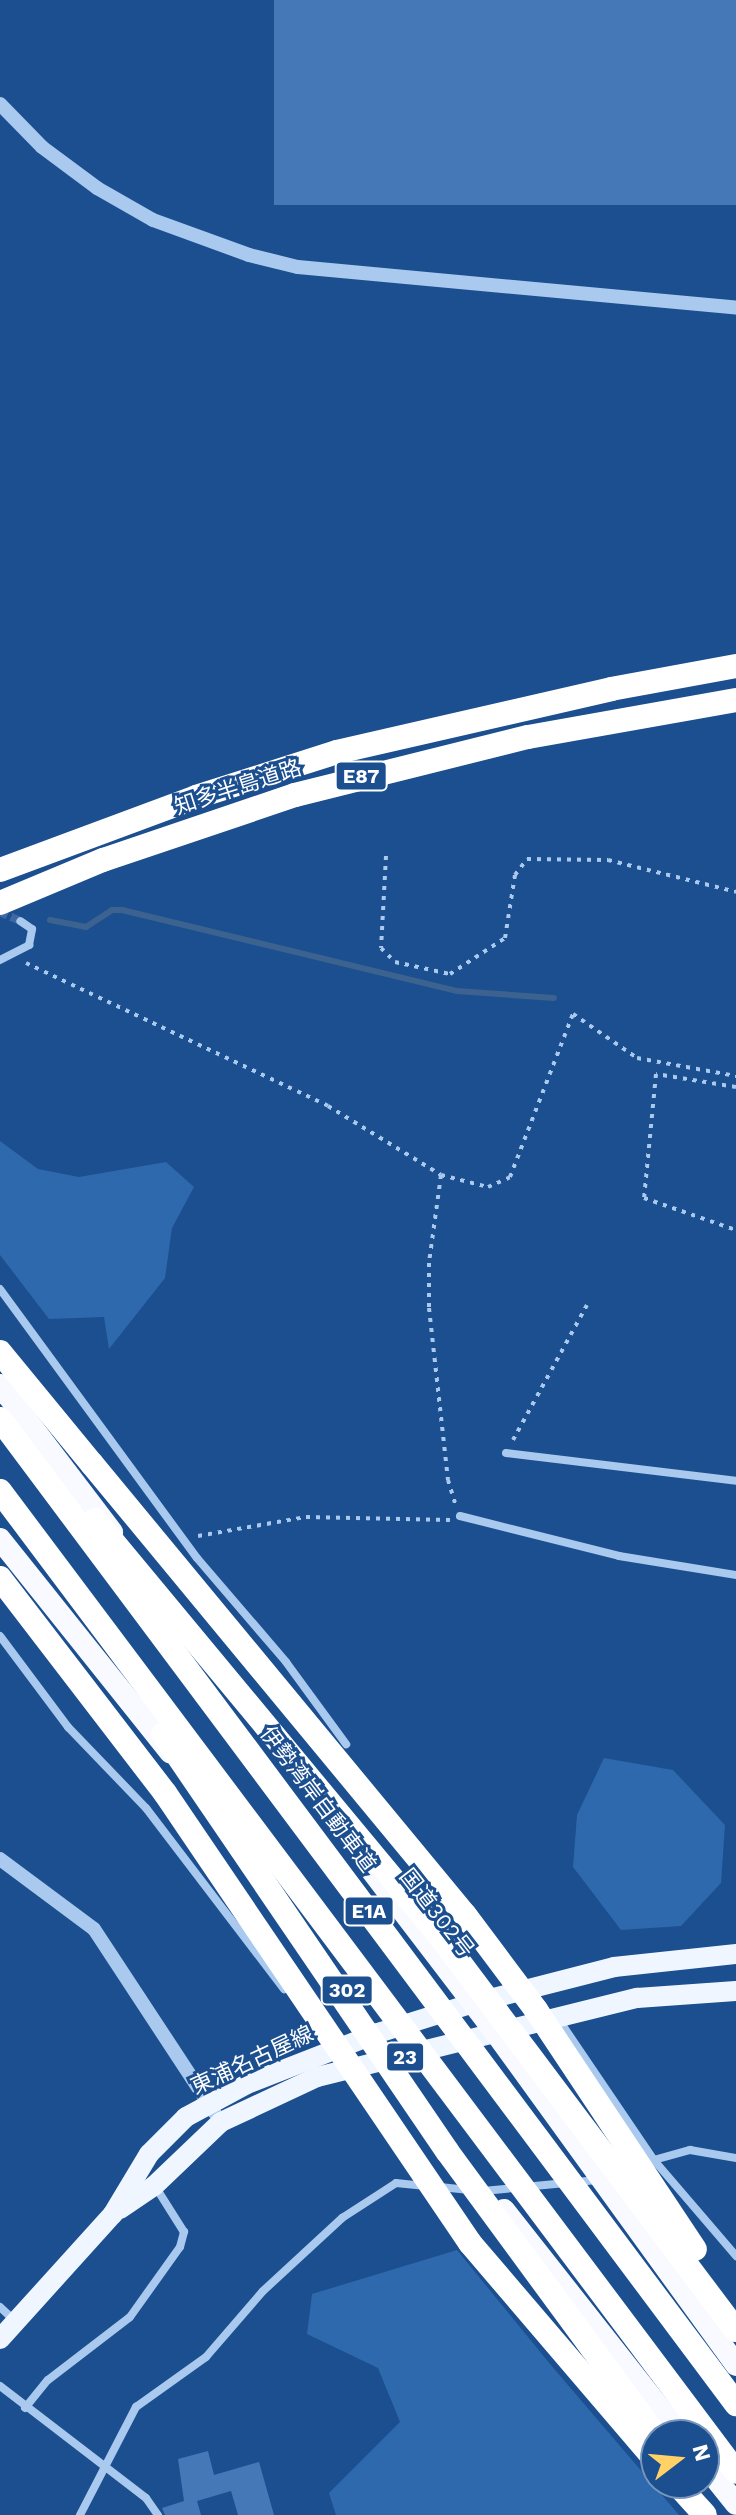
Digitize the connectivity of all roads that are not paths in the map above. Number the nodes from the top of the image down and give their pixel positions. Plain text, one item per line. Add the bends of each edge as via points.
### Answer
1 (0, 104) edge
2 (736, 308) edge
3 (736, 666) edge
4 (736, 700) edge
5 (0, 870) edge
6 (0, 903) edge
7 (20, 921) dead end
8 (0, 960) edge
9 (0, 1289) edge
10 (0, 1352) edge
11 (0, 1385) edge
12 (0, 1409) edge
13 (0, 1419) edge
14 (506, 1453) road end
15 (736, 1481) edge
16 (0, 1491) edge
17 (18, 1515) junction
18 (460, 1516) road end
19 (0, 1539) edge
20 (736, 1575) edge
21 (0, 1578) edge
22 (0, 1636) edge
23 (346, 1744) dead end
24 (0, 1859) edge
25 (736, 1954) edge
26 (736, 1991) edge
27 (474, 2003) junction
28 (559, 2020) junction
29 (378, 2033) junction
30 (498, 2036) junction
31 (330, 2050) junction
32 (398, 2059) junction
33 (209, 2105) junction
34 (221, 2122) junction
35 (736, 2158) edge
36 (653, 2159) junction
37 (602, 2180) junction
38 (154, 2186) junction
39 (490, 2192) junction
40 (113, 2214) junction
41 (736, 2256) edge
42 (736, 2311) edge
43 (8, 2314) edge
44 (736, 2330) edge
45 (0, 2339) edge
46 (736, 2365) edge
47 (0, 2386) edge
48 (736, 2404) edge
49 (25, 2408) junction
50 (644, 2419) edge
51 (668, 2419) edge
52 (640, 2442) edge
53 (103, 2467) junction
54 (736, 2472) edge
55 (720, 2484) edge
56 (690, 2499) edge
57 (736, 2504) edge
58 (80, 2515) edge
59 (158, 2515) edge
60 (705, 2515) edge

1 - 2 street via 42,147 97,188 153,220 249,255 298,267
3 - 5 highway, 知多半島道路 / E87 via 337,752 196,797
4 - 6 highway, 知多半島道路 / E87 via 528,737 354,778 194,828
7 - 8 street via 32,929 27,949
9 - 23 street via 184,1538
10 - 42 highway, bridge via 493,1951
11 - 27 highway, 国道302号
12 - 44 highway, bridge via 363,1837
13 - 48 highway, 伊勢湾岸自動車道 / E1A, bridge
14 - 15 street
16 - 17 highway, E1A, bridge
17 - 50 highway, bridge via 447,2151
17 - 54 highway, E1A, bridge
18 - 20 street via 619,1556
19 - 29 highway, 302 via 233,1828
21 - 52 highway, bridge via 165,1793 470,2243
22 - 31 street via 68,1727 146,1808
24 - 33 street via 94,1929
25 - 27 main road, 東浦名古屋線 / 23 via 614,1967
26 - 28 main road, 東浦名古屋線 / 23 via 637,1998
27 - 29 main road, 東浦名古屋線 / 23
27 - 30 highway, 国道302号
28 - 30 main road, 東浦名古屋線 / 23
28 - 36 street
29 - 31 main road, 東浦名古屋線 / 23
29 - 32 highway, 302
30 - 32 main road, 東浦名古屋線 / 23
30 - 37 highway, 国道302号
31 - 33 main road, 東浦名古屋線 / 23
32 - 34 main road, 東浦名古屋線 / 23 via 317,2077
32 - 39 highway, 302
33 - 34 street
33 - 40 main road, 東浦名古屋線 / 23 via 186,2117 149,2154
34 - 38 main road, 東浦名古屋線 / 23
35 - 36 street via 690,2150
36 - 37 street
36 - 41 street
37 - 39 street
37 - 46 highway, 国道302号
38 - 40 main road, 東浦名古屋線 / 23
38 - 49 street via 184,2232 180,2247 130,2317 48,2380
39 - 51 highway, 302
39 - 53 street via 396,2183 342,2218 263,2291 206,2357 136,2407
40 - 43 main road, 東浦名古屋線 / 23
43 - 45 main road, 東浦名古屋線 / 23
47 - 49 street
49 - 53 street
53 - 58 street
53 - 59 street via 146,2498
55 - 57 highway
56 - 60 highway

